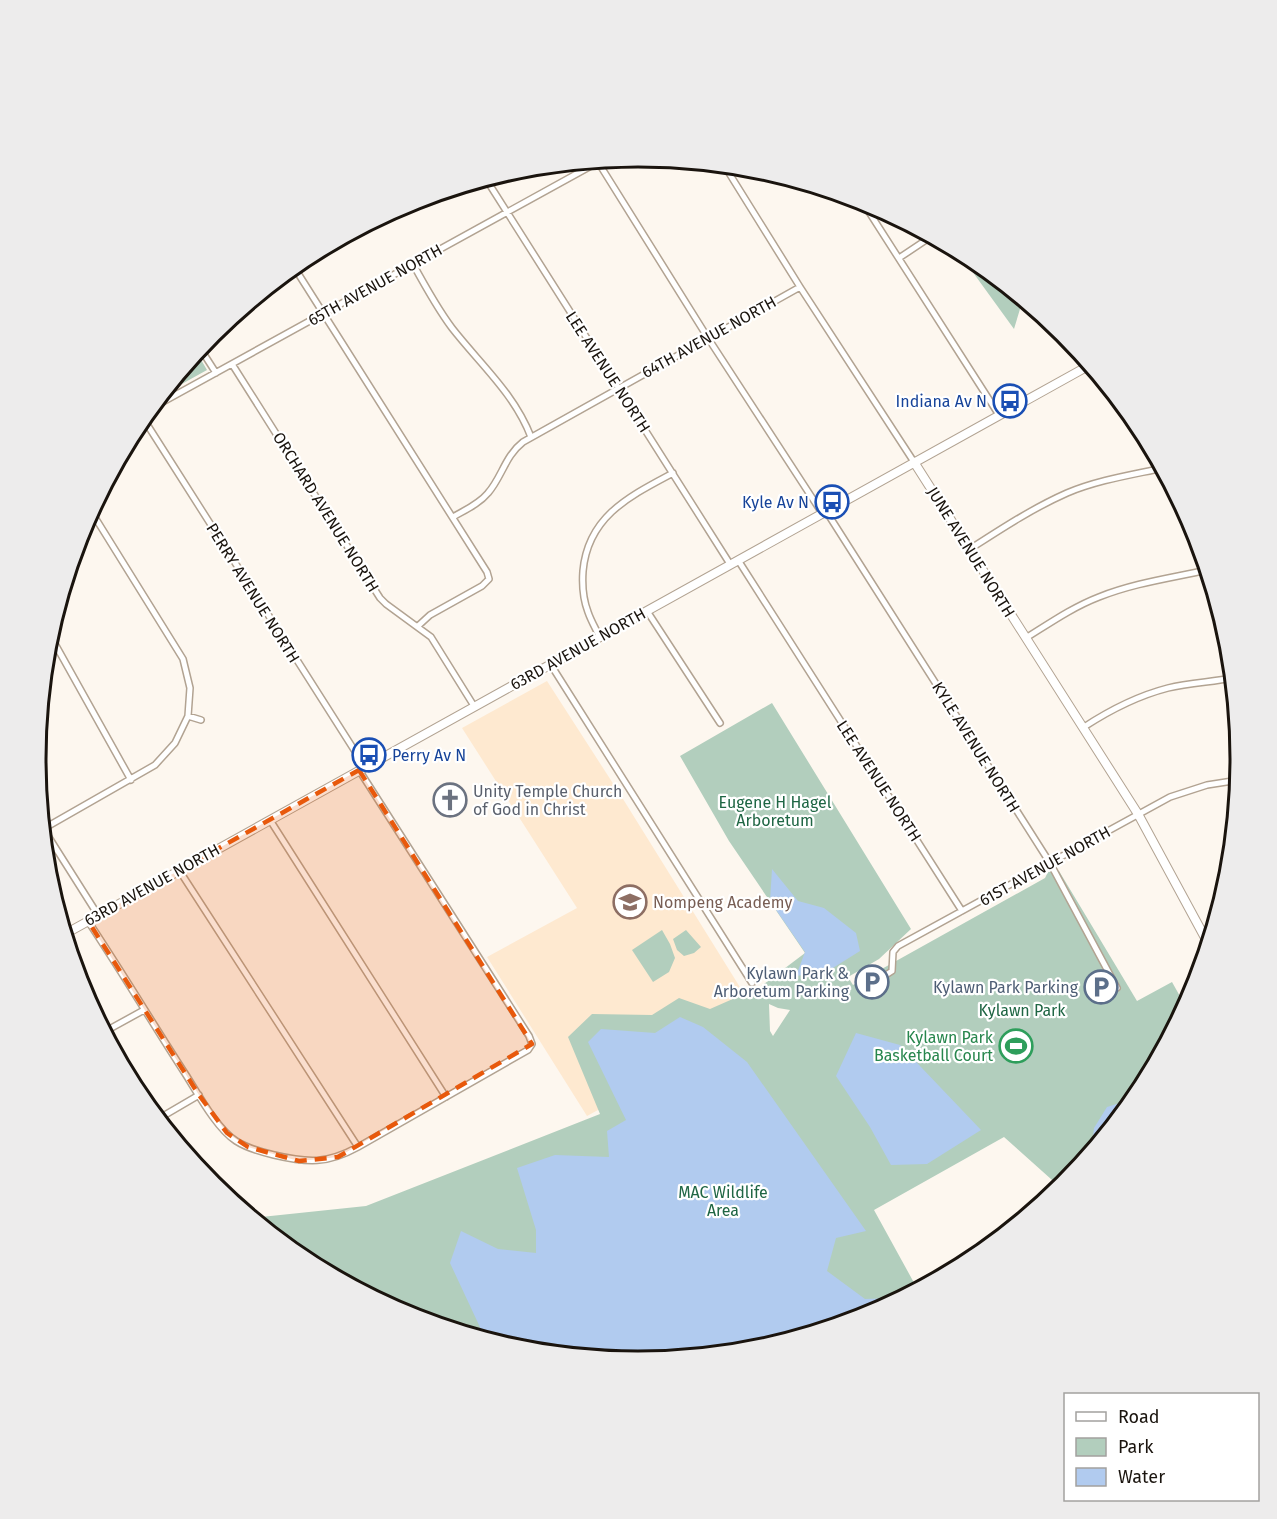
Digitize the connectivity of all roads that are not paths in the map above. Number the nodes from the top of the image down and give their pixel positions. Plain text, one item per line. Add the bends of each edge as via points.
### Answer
1 (604, 169) edge
2 (581, 171) edge
3 (729, 175) edge
4 (491, 187) edge
5 (507, 212) junction
6 (871, 216) edge
7 (925, 242) edge
8 (898, 258) junction
9 (412, 264) junction
10 (299, 275) edge
11 (800, 287) junction
12 (324, 314) junction
13 (708, 338) junction
14 (206, 356) edge
15 (232, 364) junction
16 (1083, 368) edge
17 (216, 373) junction
18 (617, 388) junction
19 (170, 398) edge
20 (999, 415) junction
21 (149, 427) edge
22 (531, 437) junction
23 (914, 462) junction
24 (1154, 470) edge
25 (673, 473) junction
26 (824, 512) junction
27 (453, 517) junction
28 (97, 522) edge
29 (970, 549) junction
30 (734, 562) junction
31 (1200, 572) edge
32 (647, 611) junction
33 (418, 626) junction
34 (600, 638) junction
35 (1026, 638) junction
36 (57, 649) edge
37 (551, 665) junction
38 (1225, 679) edge
39 (474, 706) junction
40 (188, 716) junction
41 (201, 720) dead end
42 (720, 723) dead end
43 (1083, 727) junction
44 (362, 769) junction
45 (131, 780) junction
46 (1229, 782) edge
47 (1138, 814) junction
48 (270, 820) junction
49 (51, 824) edge
50 (53, 844) edge
51 (1050, 863) junction
52 (179, 870) junction
53 (963, 911) junction
54 (98, 915) junction
55 (88, 921) junction
56 (72, 930) edge
57 (1204, 935) edge
58 (875, 982) dead end
59 (752, 983) dead end
60 (1117, 988) dead end
61 (144, 1010) junction
62 (112, 1028) edge
63 (199, 1095) junction
64 (446, 1097) junction
65 (165, 1115) edge
66 (358, 1147) junction

1 - 13 street, KYLE AVENUE NORTH
2 - 5 street, 65TH AVENUE NORTH
3 - 11 street, JUNE AVENUE NORTH
4 - 5 street, LEE AVENUE NORTH
5 - 9 street, 65TH AVENUE NORTH
5 - 18 street, LEE AVENUE NORTH
6 - 8 street
7 - 8 street
8 - 20 street
9 - 12 street, 65TH AVENUE NORTH
9 - 22 street via 437,307 508,395
10 - 12 street
11 - 13 street, 64TH AVENUE NORTH
11 - 23 street, JUNE AVENUE NORTH
12 - 15 street, 65TH AVENUE NORTH
12 - 27 street
13 - 18 street, 64TH AVENUE NORTH
13 - 26 street, KYLE AVENUE NORTH
14 - 17 street
15 - 17 street, 65TH AVENUE NORTH
15 - 33 street, ORCHARD AVENUE NORTH via 380,598
16 - 20 street, 63RD AVENUE NORTH
17 - 19 street, 65TH AVENUE NORTH
18 - 22 street, 64TH AVENUE NORTH
18 - 25 street, LEE AVENUE NORTH
20 - 23 street, 63RD AVENUE NORTH
21 - 44 street, PERRY AVENUE NORTH
22 - 27 street, 64TH AVENUE NORTH via 510,455 488,493
23 - 26 street, 63RD AVENUE NORTH
23 - 29 street, JUNE AVENUE NORTH
24 - 29 street via 1068,493
25 - 30 street, LEE AVENUE NORTH
25 - 34 street via 619,504 606,516 589,545 584,561 584,595
26 - 30 street, 63RD AVENUE NORTH
26 - 51 street, KYLE AVENUE NORTH
27 - 33 street via 489,579
28 - 40 street via 183,659 190,688
29 - 35 street, JUNE AVENUE NORTH
30 - 32 street, 63RD AVENUE NORTH
30 - 53 street, LEE AVENUE NORTH
31 - 35 street via 1099,597
32 - 34 street, 63RD AVENUE NORTH
32 - 42 street
33 - 39 street, ORCHARD AVENUE NORTH via 439,647
34 - 37 street, 63RD AVENUE NORTH
35 - 43 street, JUNE AVENUE NORTH
36 - 45 street
37 - 39 street, 63RD AVENUE NORTH
37 - 59 street
38 - 43 street via 1144,695
39 - 44 street, 63RD AVENUE NORTH
40 - 41 street
40 - 45 street via 166,755
43 - 47 street, JUNE AVENUE NORTH
44 - 48 street, 63RD AVENUE NORTH
44 - 64 street, PERRY AVENUE NORTH via 532,1044 528,1050
45 - 49 street
46 - 47 street, 61ST AVENUE NORTH via 1188,790
47 - 51 street, 61ST AVENUE NORTH
47 - 57 street, JUNE AVENUE NORTH
48 - 52 street, 63RD AVENUE NORTH
48 - 64 street
50 - 54 street
51 - 53 street, 61ST AVENUE NORTH
51 - 60 street, KYLE AVENUE NORTH
52 - 54 street, 63RD AVENUE NORTH
52 - 66 street
53 - 58 street, 61ST AVENUE NORTH via 898,946 893,952 892,971
54 - 55 street, 63RD AVENUE NORTH
55 - 56 street, 63RD AVENUE NORTH
55 - 61 street
61 - 62 street
61 - 63 street
63 - 65 street
63 - 66 street via 227,1133 263,1152 312,1161 338,1157
64 - 66 street

